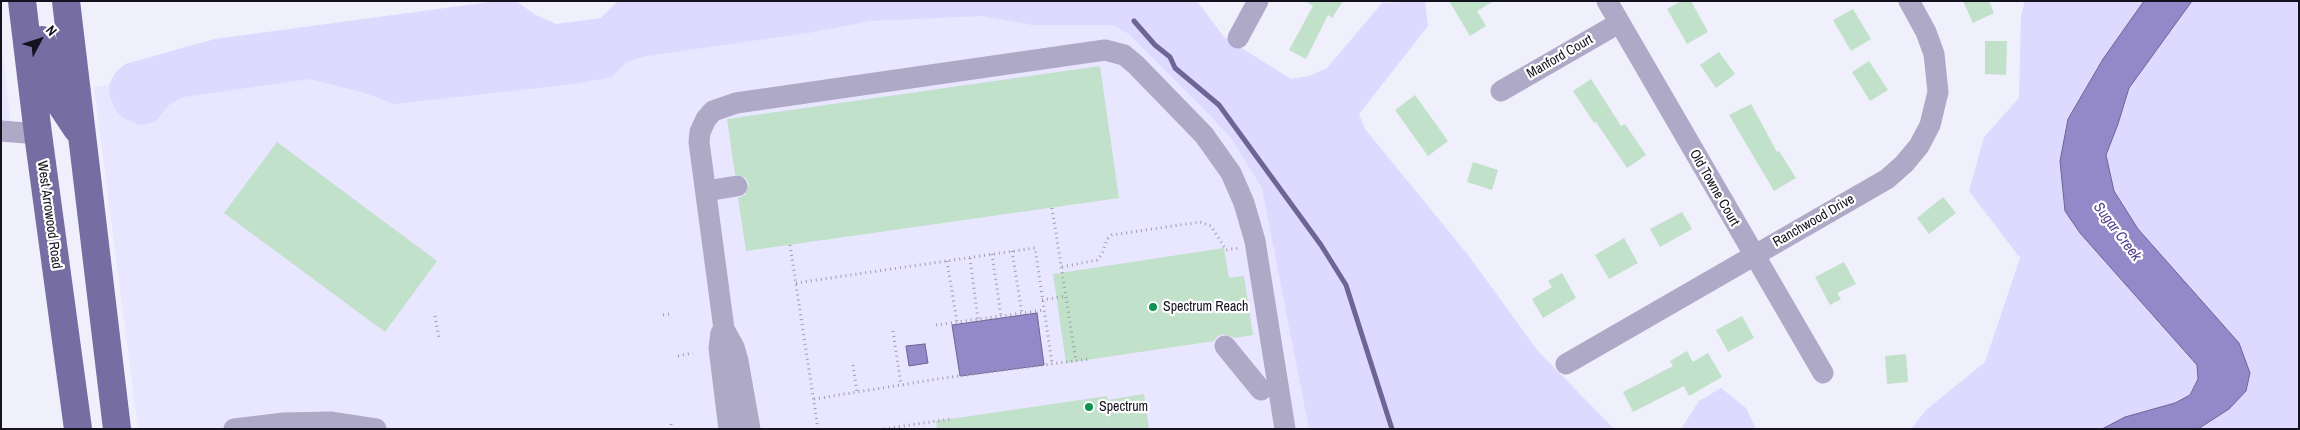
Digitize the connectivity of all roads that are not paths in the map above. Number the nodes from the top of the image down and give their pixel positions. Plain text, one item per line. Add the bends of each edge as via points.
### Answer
1 (22, 1) edge
2 (36, 1) edge
3 (66, 1) edge
4 (1258, 1) edge
5 (1607, 1) edge
6 (1909, 1) edge
7 (1619, 23) junction
8 (1238, 38) dead end
9 (1501, 91) dead end
10 (1, 131) edge
11 (38, 134) junction
12 (81, 135) junction
13 (737, 186) dead end
14 (706, 191) junction
15 (1753, 256) junction
16 (724, 329) junction
17 (1225, 346) dead end
18 (1566, 364) dead end
19 (1822, 374) dead end
20 (1261, 390) dead end
21 (78, 429) edge
22 (117, 429) edge
23 (234, 429) edge
24 (376, 429) edge
25 (729, 429) edge
26 (750, 429) edge
27 (1285, 429) edge

1 - 11 main road, West Arrowood Road
2 - 12 main road via 45,57 57,99
3 - 12 main road
4 - 8 street
5 - 7 street, Old Towne Court
6 - 15 street, Ranchwood Drive via 1926,32 1938,78 1934,111 1919,146 1886,179
7 - 9 street, Manford Court
7 - 15 street, Old Towne Court
10 - 11 street
11 - 21 main road, West Arrowood Road
12 - 22 main road
13 - 14 street
14 - 16 street
14 - 27 street via 700,132 706,119 722,106 1105,50 1124,55 1204,135 1231,173 1244,202 1255,241
15 - 18 street, Ranchwood Drive
15 - 19 street, Old Towne Court
16 - 25 street via 719,348
16 - 26 street via 738,361
17 - 20 street
23 - 24 street via 330,422

